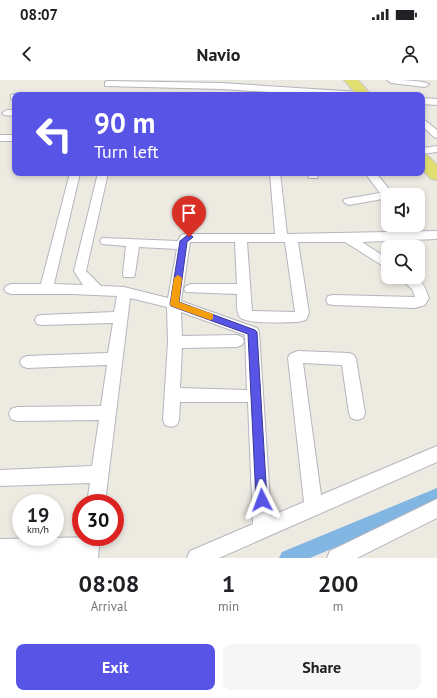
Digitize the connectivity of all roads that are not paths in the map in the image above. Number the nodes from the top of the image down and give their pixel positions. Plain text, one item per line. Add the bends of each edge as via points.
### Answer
1 (351, 80) edge
2 (361, 80) edge
3 (391, 80) edge
4 (126, 82) edge
5 (176, 83) edge
6 (108, 84) dead end
7 (425, 84) dead end
8 (151, 86) junction
9 (198, 87) edge
10 (140, 92) edge
11 (275, 92) edge
12 (361, 92) edge
13 (425, 100) edge
14 (437, 102) edge
15 (425, 124) edge
16 (437, 135) edge
17 (0, 138) edge
18 (12, 138) edge
19 (437, 149) edge
20 (425, 151) edge
21 (425, 162) edge
22 (437, 175) edge
23 (73, 176) edge
24 (103, 176) edge
25 (276, 176) edge
26 (372, 176) edge
27 (382, 188) edge
28 (381, 196) edge
29 (349, 200) dead end
30 (418, 232) edge
31 (437, 235) edge
32 (422, 236) junction
33 (348, 238) junction
34 (241, 239) junction
35 (286, 239) junction
36 (106, 241) dead end
37 (133, 243) junction
38 (183, 245) junction
39 (381, 260) edge
40 (129, 274) dead end
41 (413, 284) edge
42 (11, 289) dead end
43 (46, 289) junction
44 (191, 289) dead end
45 (243, 289) junction
46 (98, 290) junction
47 (124, 292) junction
48 (333, 300) dead end
49 (174, 304) junction
50 (120, 317) junction
51 (42, 320) dead end
52 (237, 341) dead end
53 (175, 342) junction
54 (115, 359) junction
55 (27, 362) dead end
56 (173, 395) junction
57 (246, 396) dead end
58 (108, 413) junction
59 (357, 413) dead end
60 (17, 414) dead end
61 (171, 420) dead end
62 (437, 454) edge
63 (100, 474) junction
64 (0, 478) edge
65 (97, 494) edge
66 (314, 508) junction
67 (437, 508) edge
68 (263, 530) junction
69 (90, 547) edge
70 (0, 550) edge
71 (196, 558) edge
72 (337, 558) edge

1 - 2 street
1 - 12 main road
3 - 7 street
4 - 6 street
4 - 8 street
5 - 8 street
5 - 9 street
8 - 10 street
9 - 11 street via 221,86
13 - 14 street
15 - 16 street
17 - 18 street
19 - 20 street
21 - 22 main road
23 - 43 street
24 - 46 street via 80,271
25 - 35 street
26 - 27 street
28 - 29 street
30 - 32 street
31 - 32 street
32 - 33 street
33 - 35 street
33 - 39 street
34 - 35 street
34 - 38 street via 189,237 185,238
34 - 45 street
35 - 45 street via 301,316 248,316 244,311
36 - 37 street
37 - 38 street
37 - 40 street
38 - 49 street
41 - 48 street via 420,290 422,298 415,303
42 - 43 street
43 - 46 street
44 - 45 street
46 - 47 street
47 - 49 street
47 - 50 street
49 - 53 street
49 - 68 street via 252,332
50 - 51 street
50 - 54 street
52 - 53 street
53 - 56 street
54 - 55 street
54 - 58 street
56 - 57 street
56 - 61 street
58 - 60 street
58 - 63 street
59 - 66 street via 349,359 295,358
62 - 66 street
63 - 64 street
63 - 65 street
66 - 68 street
67 - 72 street
68 - 71 street
69 - 70 street

